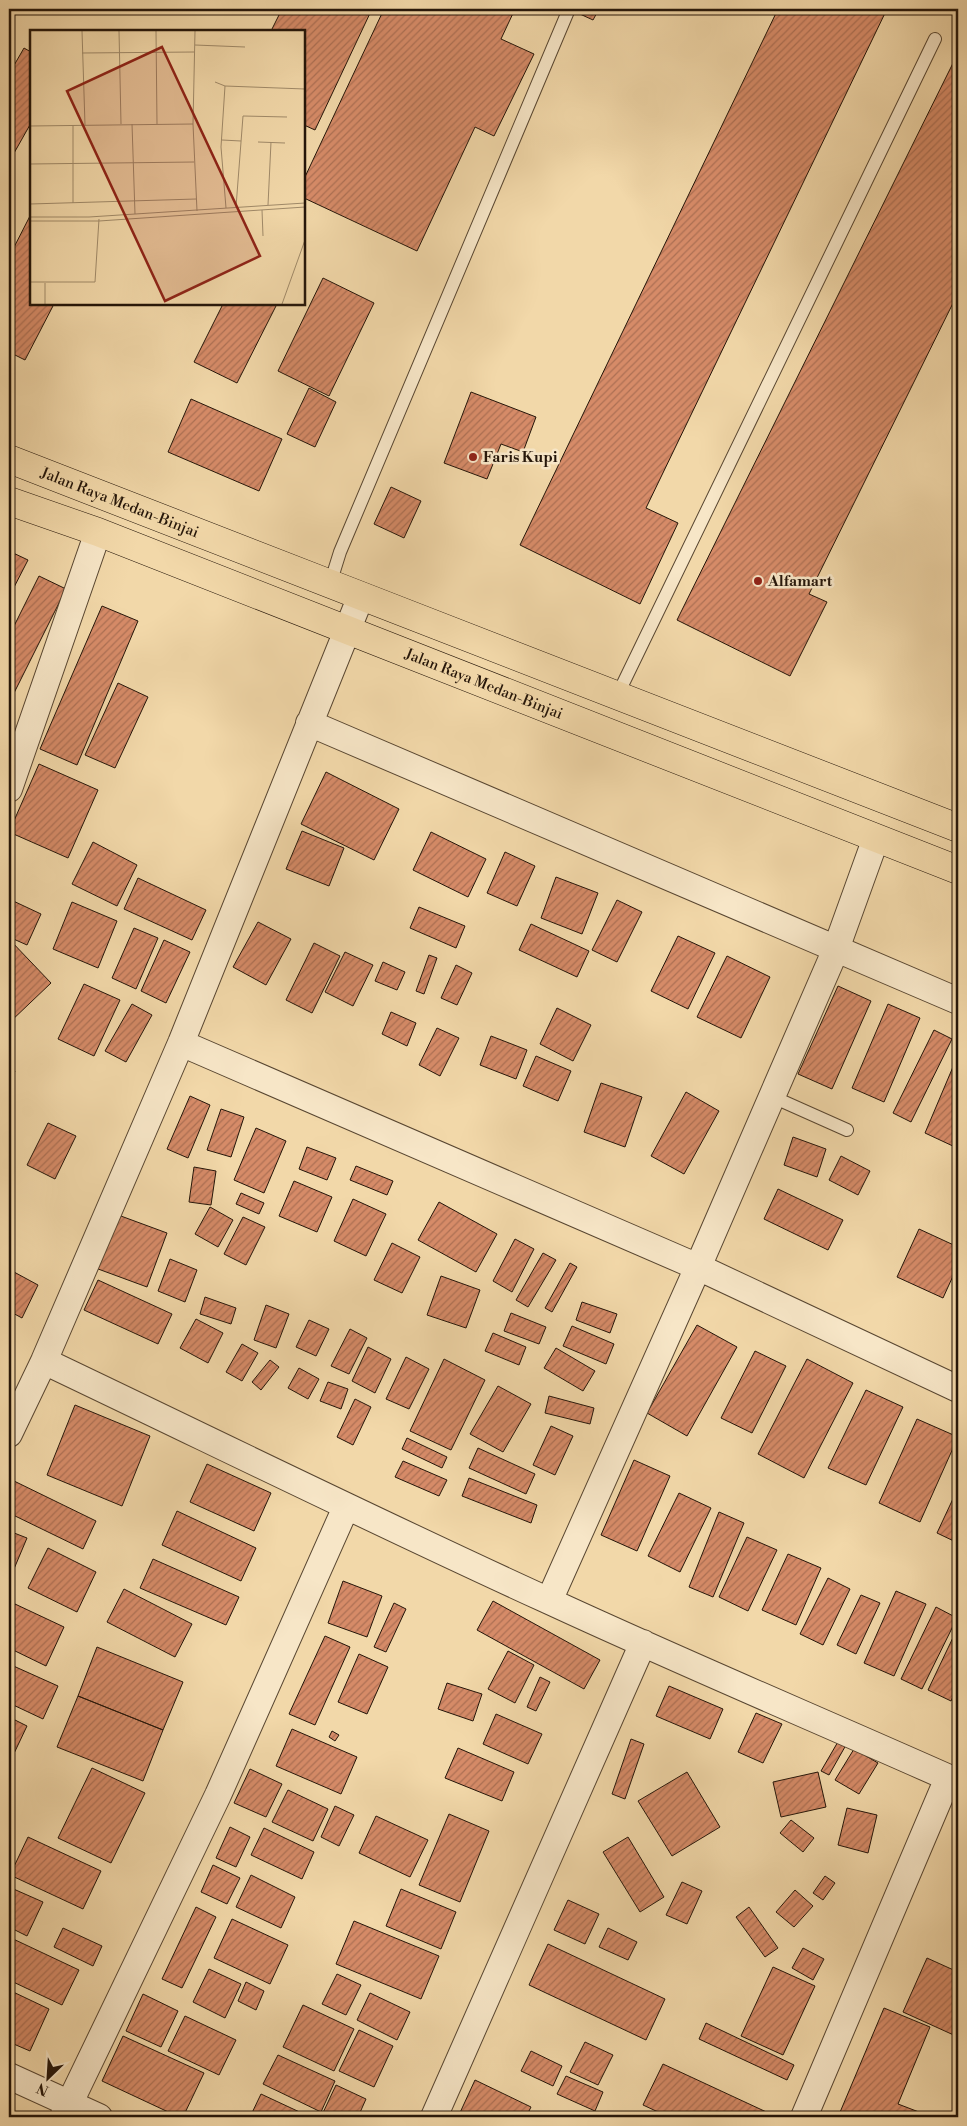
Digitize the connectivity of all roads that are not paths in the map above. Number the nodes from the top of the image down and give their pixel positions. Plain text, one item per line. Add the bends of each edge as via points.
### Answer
1 (569, 9) edge
2 (935, 39) dead end
3 (9, 459) edge
4 (9, 501) edge
5 (98, 532) junction
6 (330, 584) junction
7 (360, 596) junction
8 (347, 631) junction
9 (618, 694) junction
10 (309, 723) junction
11 (9, 789) edge
12 (958, 828) edge
13 (876, 838) junction
14 (958, 870) edge
15 (836, 949) junction
16 (958, 1001) edge
17 (181, 1044) junction
18 (773, 1097) junction
19 (847, 1130) dead end
20 (698, 1267) junction
21 (44, 1361) junction
22 (958, 1389) edge
23 (9, 1434) edge
24 (346, 1507) junction
25 (549, 1601) junction
26 (643, 1643) junction
27 (953, 1780) edge
28 (9, 2076) edge
29 (66, 2111) edge
30 (98, 2117) edge
31 (434, 2117) edge
32 (804, 2117) edge

1 - 6 lane via 340,552
2 - 9 lane
3 - 6 highway, Jalan Raya Medan-Binjai
4 - 5 highway, Jalan Raya Medan-Binjai
5 - 8 highway, Jalan Raya Medan-Binjai
5 - 11 street
6 - 7 highway, Jalan Raya Medan-Binjai
7 - 8 street
7 - 9 highway, Jalan Raya Medan-Binjai
8 - 10 street
8 - 13 highway, Jalan Raya Medan-Binjai
9 - 12 highway, Jalan Raya Medan-Binjai
10 - 15 street
10 - 17 street
13 - 14 highway, Jalan Raya Medan-Binjai
13 - 15 street
15 - 16 street
15 - 18 street
17 - 20 street
17 - 21 street
18 - 19 lane
18 - 20 street
20 - 22 street
20 - 25 street
21 - 23 street
21 - 24 street
24 - 25 street
24 - 29 street via 218,1795
25 - 26 street
26 - 27 street
26 - 31 street
27 - 32 street
28 - 29 street
29 - 30 street

